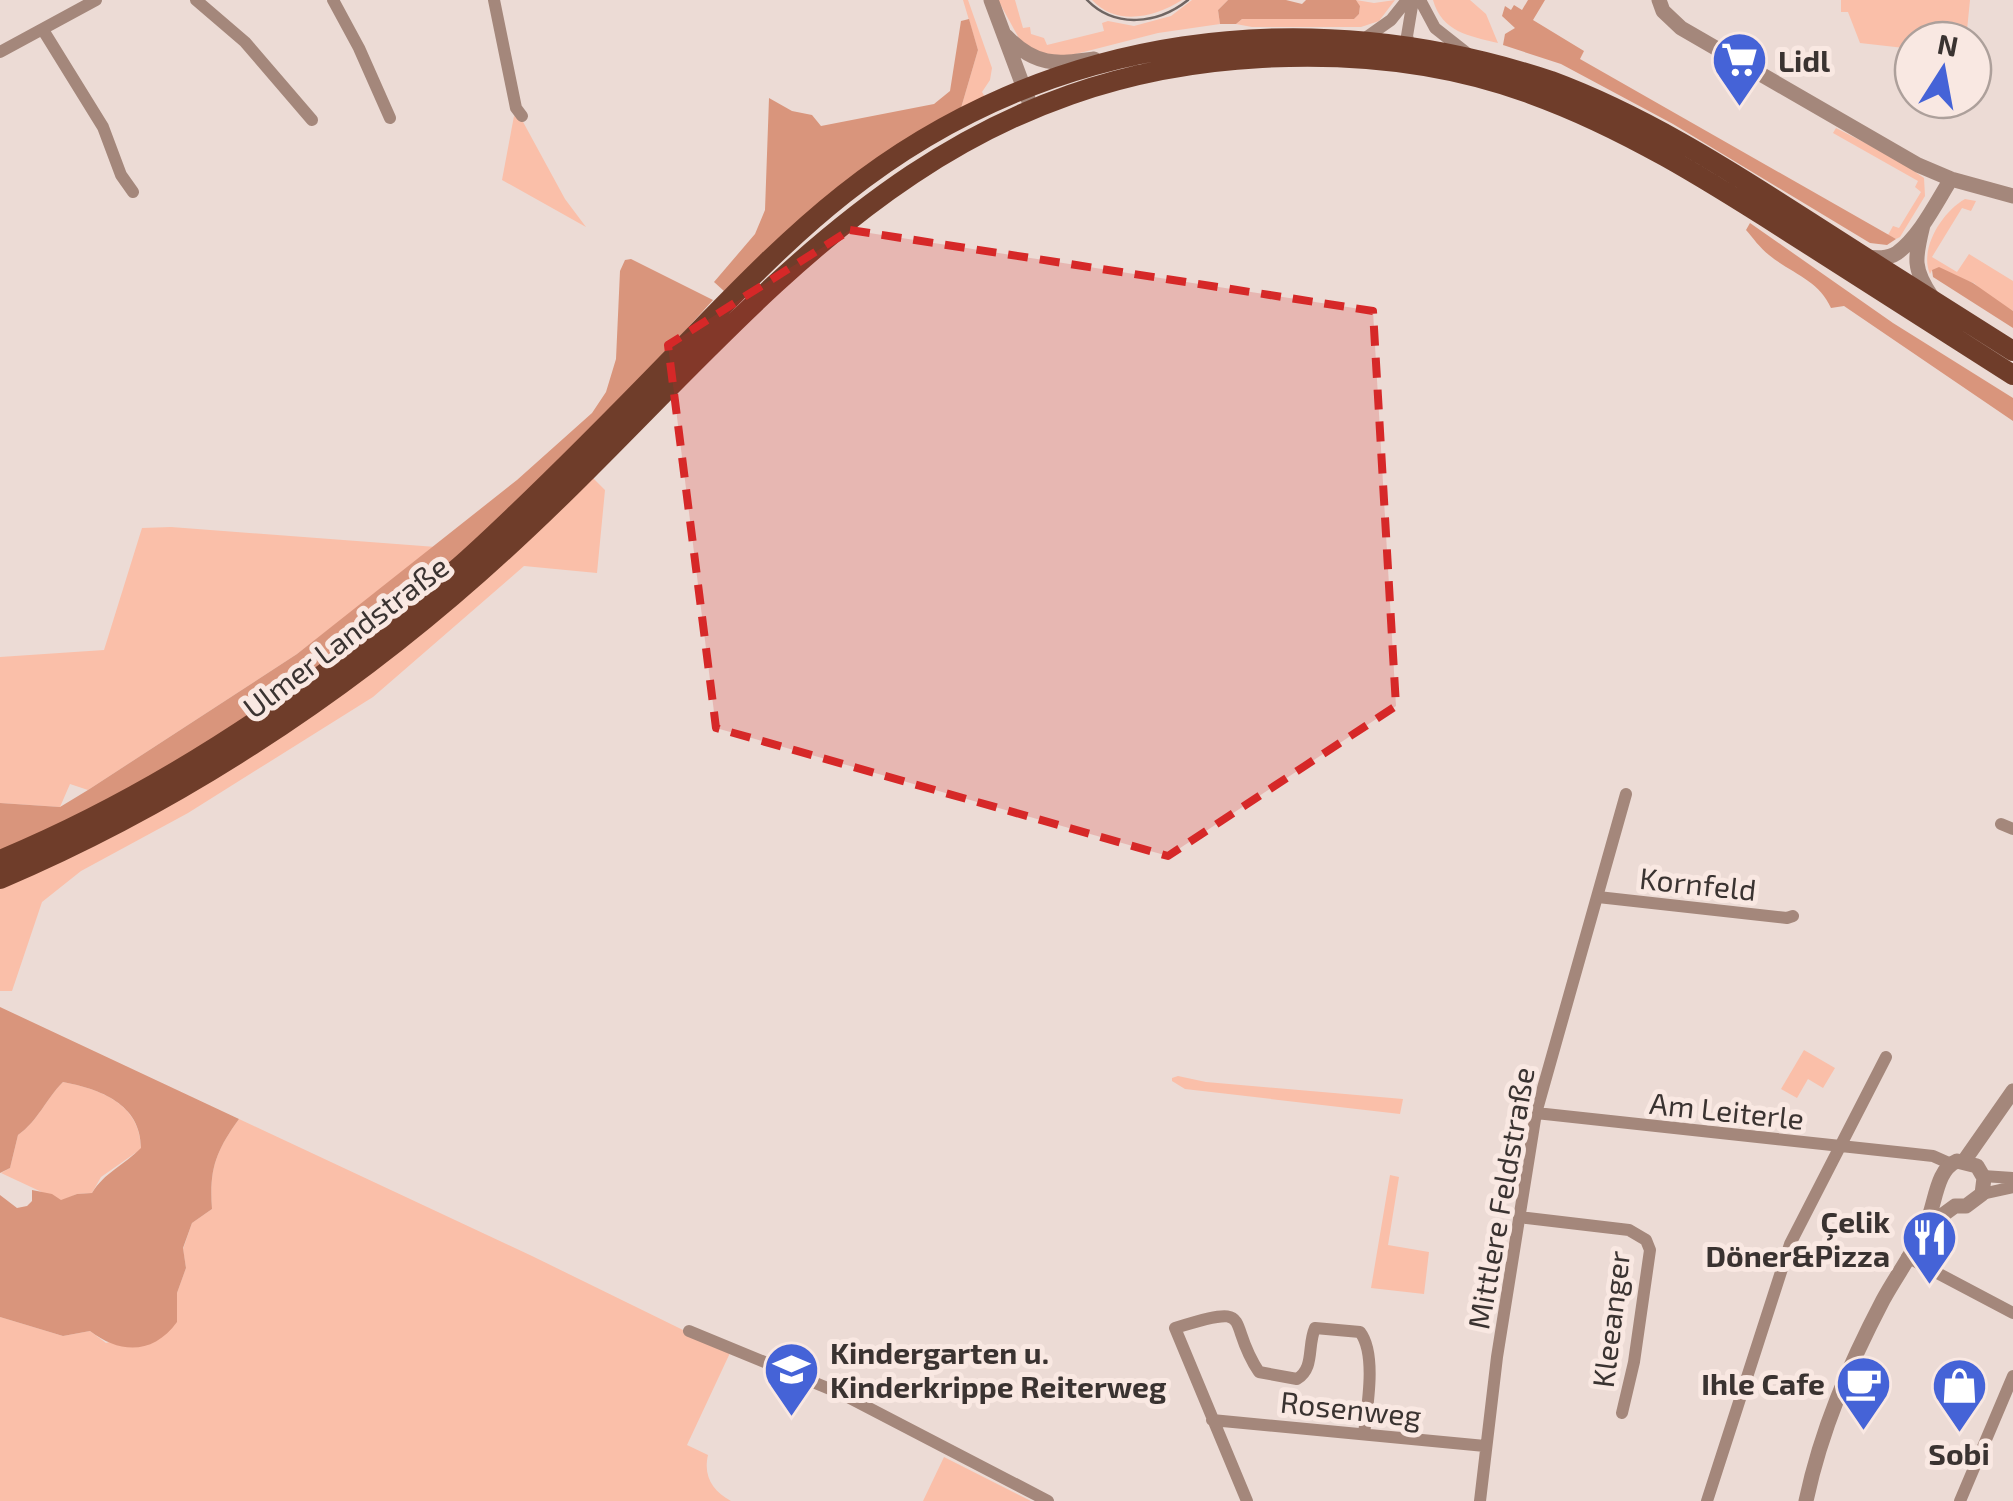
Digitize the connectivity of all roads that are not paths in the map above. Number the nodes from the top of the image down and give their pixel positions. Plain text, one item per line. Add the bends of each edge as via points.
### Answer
1 (96, 0) edge
2 (196, 0) edge
3 (333, 0) edge
4 (494, 0) edge
5 (991, 0) edge
6 (1413, 0) edge
7 (1659, 0) edge
8 (43, 30) junction
9 (1004, 33) junction
10 (1367, 37) junction
11 (1409, 44) junction
12 (0, 52) edge
13 (1470, 56) junction
14 (1103, 58) junction
15 (1416, 64) junction
16 (1024, 87) junction
17 (1032, 108) junction
18 (522, 116) dead end
19 (390, 118) dead end
20 (312, 120) dead end
21 (1951, 179) junction
22 (133, 192) dead end
23 (2013, 196) edge
24 (1924, 221) junction
25 (1865, 257) junction
26 (1938, 304) junction
27 (736, 306) junction
28 (2013, 351) edge
29 (2013, 375) edge
30 (1626, 794) dead end
31 (0, 860) edge
32 (0, 879) edge
33 (1598, 897) junction
34 (1793, 916) dead end
35 (1886, 1057) dead end
36 (2013, 1091) edge
37 (1536, 1113) junction
38 (1841, 1146) junction
39 (1959, 1172) junction
40 (2013, 1178) edge
41 (2013, 1188) edge
42 (1982, 1194) junction
43 (1955, 1206) junction
44 (1519, 1217) junction
45 (1925, 1228) junction
46 (1907, 1258) junction
47 (2013, 1313) edge
48 (689, 1331) dead end
49 (2013, 1376) edge
50 (1622, 1413) dead end
51 (1212, 1420) junction
52 (1364, 1434) junction
53 (1485, 1446) junction
54 (1048, 1501) edge
55 (1247, 1501) edge
56 (1480, 1501) edge
57 (1706, 1501) edge
58 (1806, 1501) edge
59 (1960, 1501) edge

1 - 8 street
2 - 20 street via 245,42
3 - 19 street
4 - 18 street
5 - 9 street
6 - 10 street
6 - 11 street
6 - 13 street
7 - 21 street via 1681,28
8 - 12 street
8 - 22 street
9 - 14 street via 1017,47 1054,64
9 - 16 street
10 - 11 main road
10 - 14 main road via 1182,40
11 - 13 main road
11 - 15 street
13 - 25 main road via 1572,88 1644,124
14 - 16 main road
15 - 17 main road via 1328,56 1224,60 1143,75
15 - 29 main road via 1530,93 1626,134
16 - 17 street
16 - 27 main road via 924,140 846,192
17 - 27 main road via 909,175
21 - 23 street
21 - 24 street
24 - 25 street via 1896,254
24 - 26 street via 1916,270
25 - 26 main road
26 - 28 main road
27 - 31 main road via 463,564 327,673 179,770
27 - 32 main road, Ulmer Landstraße via 678,375 479,573 344,682 195,781
30 - 33 street, Mittlere Feldstraße
33 - 34 street, Kornfeld
33 - 37 street, Mittlere Feldstraße
35 - 38 street
36 - 39 street
37 - 38 street, Am Leiterle
37 - 44 street, Mittlere Feldstraße
38 - 39 street, Am Leiterle via 1934,1156
38 - 57 street via 1790,1244
39 - 40 street, Am Leiterle
39 - 42 street
39 - 43 street via 1943,1196
39 - 45 street
41 - 42 street
42 - 43 street
43 - 45 street
44 - 50 street, Kleeanger via 1629,1230 1646,1240 1646,1284
44 - 53 street, Mittlere Feldstraße
45 - 46 street
46 - 47 street
46 - 58 street via 1850,1365 1824,1429
48 - 54 street via 842,1394
49 - 59 street
51 - 52 street, Rosenweg
51 - 52 street via 1175,1328 1218,1315 1240,1324 1259,1372 1296,1379 1306,1373 1315,1328 1360,1332 1370,1384
51 - 55 street
52 - 53 street, Rosenweg
53 - 56 street, Mittlere Feldstraße

